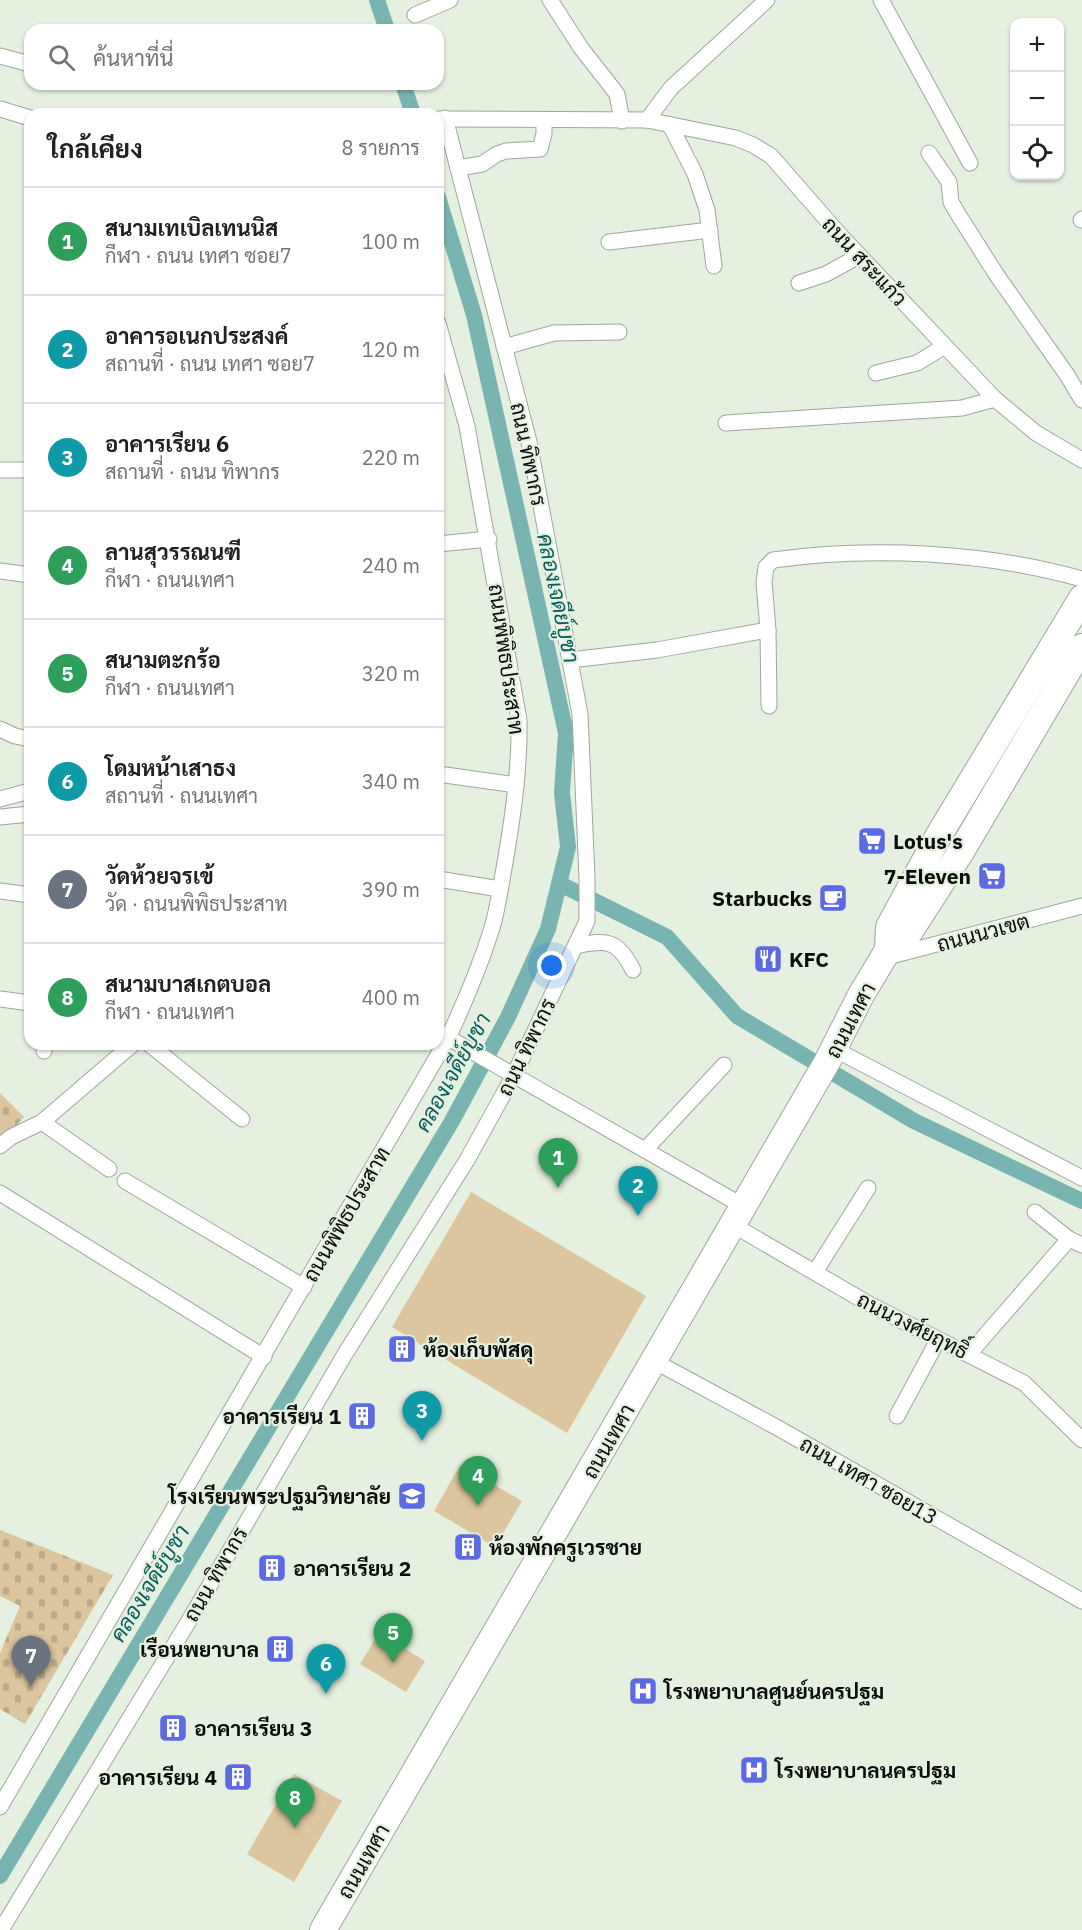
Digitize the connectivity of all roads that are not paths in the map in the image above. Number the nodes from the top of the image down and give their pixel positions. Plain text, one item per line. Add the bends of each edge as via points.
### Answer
1 (450, 0) edge
2 (550, 0) edge
3 (767, 0) edge
4 (881, 0) edge
5 (416, 15) dead end
6 (0, 56) edge
7 (24, 62) edge
8 (0, 109) edge
9 (24, 116) edge
10 (444, 119) edge
11 (544, 120) junction
12 (622, 120) junction
13 (647, 120) junction
14 (670, 125) junction
15 (444, 128) edge
16 (929, 153) dead end
17 (970, 163) dead end
18 (458, 168) junction
19 (710, 230) junction
20 (609, 242) dead end
21 (860, 256) junction
22 (714, 266) dead end
23 (800, 283) dead end
24 (619, 332) dead end
25 (444, 344) edge
26 (945, 346) junction
27 (504, 347) junction
28 (876, 373) dead end
29 (995, 399) junction
30 (1082, 400) edge
31 (726, 423) dead end
32 (1082, 460) edge
33 (0, 470) edge
34 (24, 470) edge
35 (489, 540) junction
36 (444, 544) edge
37 (0, 571) edge
38 (24, 573) edge
39 (1082, 579) edge
40 (1082, 598) edge
41 (768, 630) junction
42 (1082, 647) edge
43 (570, 660) junction
44 (769, 706) dead end
45 (0, 729) edge
46 (24, 738) edge
47 (444, 775) edge
48 (516, 785) junction
49 (24, 792) edge
50 (0, 800) edge
51 (24, 815) edge
52 (0, 817) edge
53 (444, 880) edge
54 (500, 889) junction
55 (0, 891) edge
56 (24, 894) edge
57 (1082, 906) edge
58 (576, 946) junction
59 (886, 954) junction
60 (633, 970) dead end
61 (0, 999) edge
62 (24, 1002) edge
63 (449, 1039) edge
64 (126, 1050) edge
65 (156, 1050) edge
66 (443, 1050) edge
67 (830, 1056) junction
68 (724, 1065) dead end
69 (508, 1071) junction
70 (242, 1119) dead end
71 (42, 1122) junction
72 (0, 1146) edge
73 (645, 1150) junction
74 (109, 1169) dead end
75 (1082, 1178) edge
76 (125, 1181) dead end
77 (868, 1188) dead end
78 (0, 1194) edge
79 (1035, 1212) dead end
80 (738, 1215) junction
81 (1076, 1242) edge
82 (814, 1272) junction
83 (304, 1287) junction
84 (938, 1340) junction
85 (969, 1354) junction
86 (264, 1357) junction
87 (654, 1361) junction
88 (897, 1416) dead end
89 (1082, 1440) edge
90 (1082, 1601) edge
91 (0, 1807) edge
92 (1, 1930) edge
93 (323, 1930) edge

1 - 5 street
2 - 12 street via 617,94
3 - 13 street via 671,88
4 - 17 street
6 - 7 street
8 - 9 street
10 - 11 street, ถนน สระแก้ว
11 - 12 street, ถนน สระแก้ว
11 - 18 street via 540,149 506,150 482,164
12 - 13 street, ถนน สระแก้ว
13 - 14 street, ถนน สระแก้ว
14 - 19 street via 695,174
14 - 21 street, ถนน สระแก้ว via 736,138 771,156
15 - 18 street, ถนน ทิพากร
16 - 30 street via 949,182 951,202 958,214
18 - 27 street, ถนน ทิพากร
19 - 20 street
19 - 22 street
21 - 23 street
21 - 26 street, ถนน สระแก้ว
24 - 27 street via 554,333
25 - 35 street, ถนนพิพิธประสาท via 467,426
26 - 28 street via 917,363
26 - 29 street, ถนน สระแก้ว
27 - 43 street, ถนน ทิพากร via 529,442
29 - 31 street via 962,408
29 - 32 street, ถนน สระแก้ว via 1036,433
33 - 34 street
35 - 36 street
35 - 48 street, ถนนพิพิธประสาท via 519,720
37 - 38 street
39 - 41 street via 1022,566 902,553 773,560 767,564 764,582
40 - 59 main road, ถนนเทศา via 939,835 889,927
41 - 43 street via 657,650
41 - 44 street
42 - 59 main road, ถนนเทศา via 962,850 905,939
43 - 58 street, ถนน ทิพากร via 580,714 587,878 587,914
45 - 46 street
47 - 48 street
48 - 54 street, ถนนพิพิธประสาท
49 - 50 street
51 - 52 street
53 - 54 street
54 - 63 street, ถนนพิพิธประสาท via 493,926
55 - 56 street
57 - 59 street, ถนนนวเขต
58 - 60 street via 593,942 613,945 624,953
58 - 69 street, ถนน ทิพากร
59 - 67 main road, ถนนเทศา
61 - 62 street
63 - 69 street, ถนนวงศ์ยฤทธิ์
64 - 71 street
65 - 70 street
66 - 83 street, ถนนพิพิธประสาท
67 - 75 street
67 - 80 main road, ถนนเทศา
68 - 73 street
69 - 73 street, ถนนวงศ์ยฤทธิ์
69 - 92 street, ถนน ทิพากร via 467,1160 345,1354
71 - 72 street
71 - 74 street
73 - 80 street, ถนนวงศ์ยฤทธิ์
76 - 83 street
77 - 82 street
78 - 86 street
79 - 81 street
80 - 82 street, ถนนวงศ์ยฤทธิ์
80 - 87 main road, ถนนเทศา
81 - 85 street
82 - 84 street, ถนนวงศ์ยฤทธิ์
83 - 86 street, ถนนพิพิธประสาท
84 - 85 street, ถนนวงศ์ยฤทธิ์
84 - 88 street
85 - 89 street, ถนนวงศ์ยฤทธิ์ via 1024,1383
86 - 91 street, ถนนพิพิธประสาท
87 - 90 street, ถนน เทศา ซอย13
87 - 93 main road, ถนนเทศา

